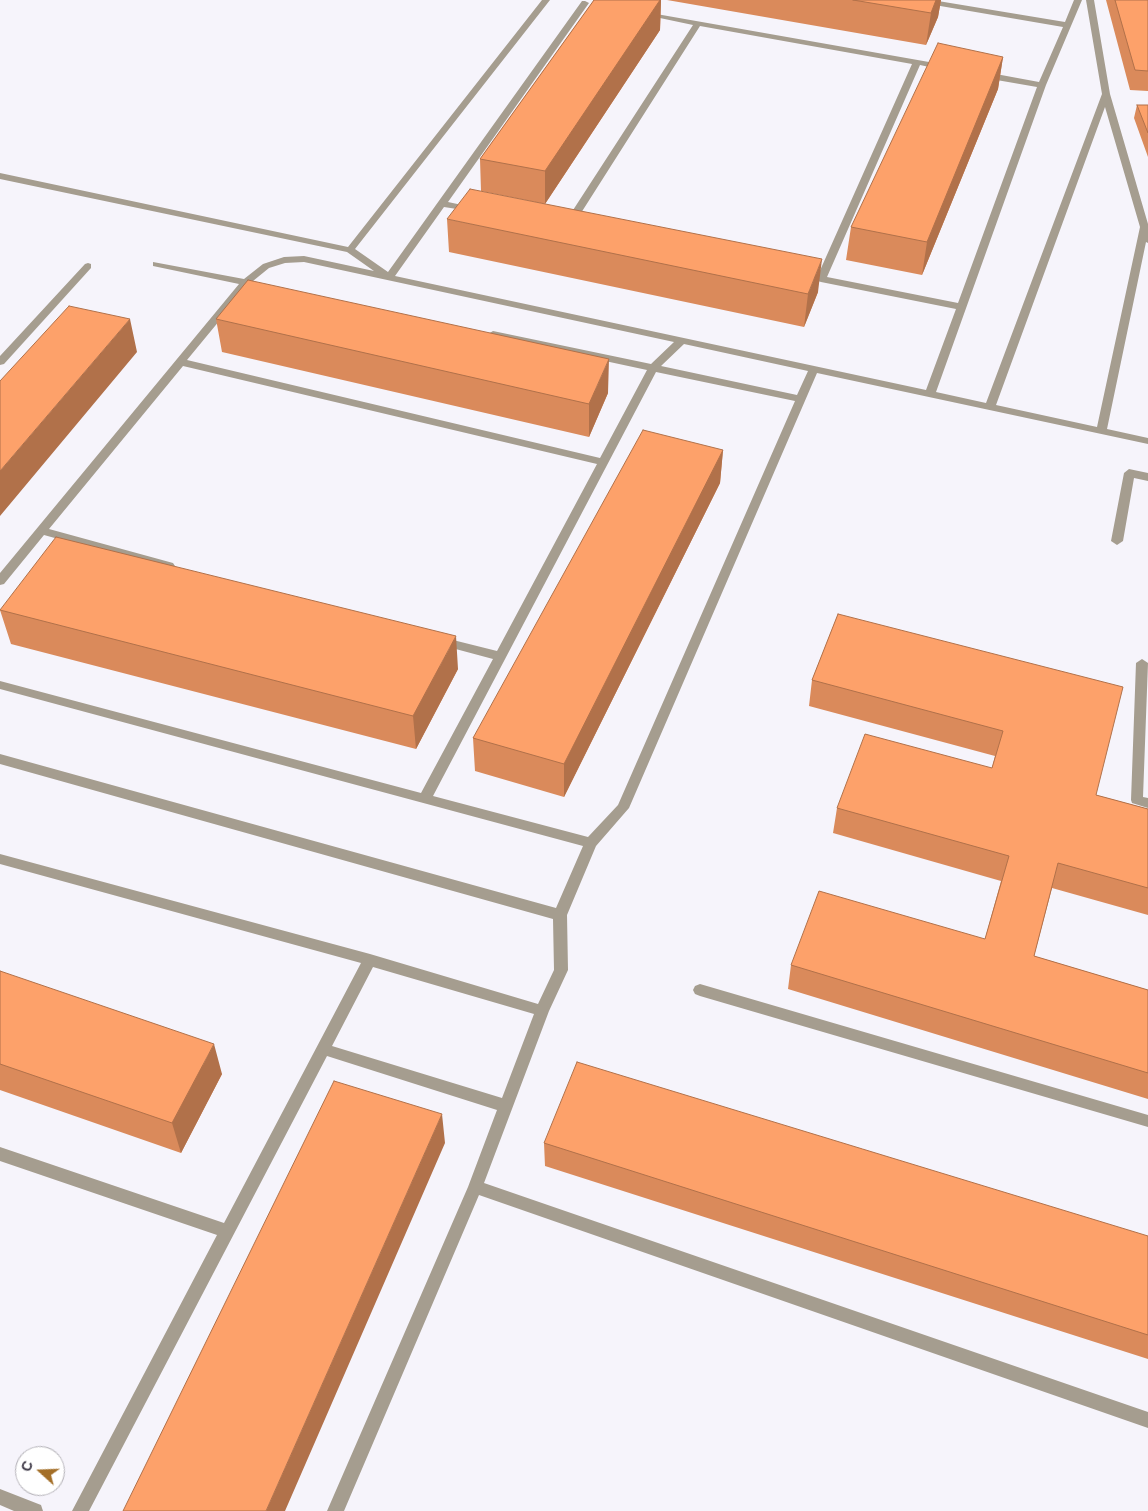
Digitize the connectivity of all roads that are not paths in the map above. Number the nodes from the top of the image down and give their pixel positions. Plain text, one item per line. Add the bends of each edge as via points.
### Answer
1 (546, 0) edge
2 (917, 0) edge
3 (1078, 0) edge
4 (1090, 0) edge
5 (589, 2) edge
6 (632, 11) edge
7 (698, 23) junction
8 (1067, 25) junction
9 (917, 63) junction
10 (956, 70) edge
11 (975, 73) edge
12 (1042, 85) junction
13 (1106, 94) junction
14 (0, 176) edge
15 (442, 204) junction
16 (481, 211) edge
17 (566, 228) edge
18 (1144, 228) junction
19 (1148, 240) edge
20 (350, 250) junction
21 (156, 264) dead end
22 (88, 266) dead end
23 (792, 273) edge
24 (389, 278) junction
25 (821, 279) junction
26 (246, 282) junction
27 (266, 286) edge
28 (962, 306) junction
29 (479, 331) edge
30 (682, 340) junction
31 (0, 362) edge
32 (180, 362) junction
33 (653, 368) junction
34 (814, 369) junction
35 (930, 393) junction
36 (799, 399) junction
37 (990, 407) junction
38 (1101, 431) junction
39 (1148, 441) edge
40 (603, 462) junction
41 (1148, 477) edge
42 (41, 530) junction
43 (1116, 541) dead end
44 (184, 570) edge
45 (0, 581) edge
46 (432, 638) edge
47 (498, 656) junction
48 (1142, 663) dead end
49 (0, 685) edge
50 (0, 759) edge
51 (425, 798) junction
52 (1148, 803) edge
53 (591, 843) junction
54 (0, 859) edge
55 (560, 915) junction
56 (370, 960) junction
57 (700, 990) dead end
58 (542, 1011) junction
59 (322, 1049) junction
60 (506, 1106) junction
61 (1148, 1121) edge
62 (0, 1154) edge
63 (475, 1187) junction
64 (226, 1230) junction
65 (1148, 1420) edge
66 (0, 1497) edge
67 (34, 1511) edge
68 (80, 1511) edge
69 (335, 1511) edge

1 - 20 lane
2 - 8 lane
3 - 8 lane
4 - 13 lane
5 - 15 lane
6 - 7 lane
7 - 9 lane
7 - 17 lane
8 - 12 lane
9 - 10 lane
9 - 25 lane
11 - 12 lane
12 - 28 lane
13 - 18 lane
13 - 37 lane
14 - 20 lane
15 - 16 lane
15 - 24 lane
18 - 19 lane
18 - 38 lane
20 - 24 lane
21 - 26 lane
22 - 31 lane
23 - 25 lane
24 - 26 lane via 304,259 284,260 266,266
24 - 30 lane
25 - 28 lane
26 - 27 lane
26 - 32 lane
28 - 35 lane
29 - 33 lane
30 - 33 lane
30 - 34 lane
32 - 40 lane
32 - 42 lane
33 - 36 lane
33 - 40 lane
34 - 35 lane
34 - 36 lane
35 - 37 lane
36 - 53 lane via 623,808
37 - 38 lane
38 - 39 lane
40 - 47 lane
41 - 43 lane via 1129,473
42 - 44 lane
42 - 45 lane
46 - 47 lane
47 - 51 lane
48 - 52 lane via 1136,800
49 - 51 lane
50 - 55 lane
51 - 53 lane
53 - 55 lane
54 - 56 lane
55 - 58 lane via 561,970
56 - 58 lane
56 - 59 lane
57 - 61 lane
58 - 60 lane
59 - 60 lane
59 - 64 lane
60 - 63 lane
62 - 64 lane
63 - 65 lane
63 - 69 lane
64 - 68 lane
66 - 67 lane

